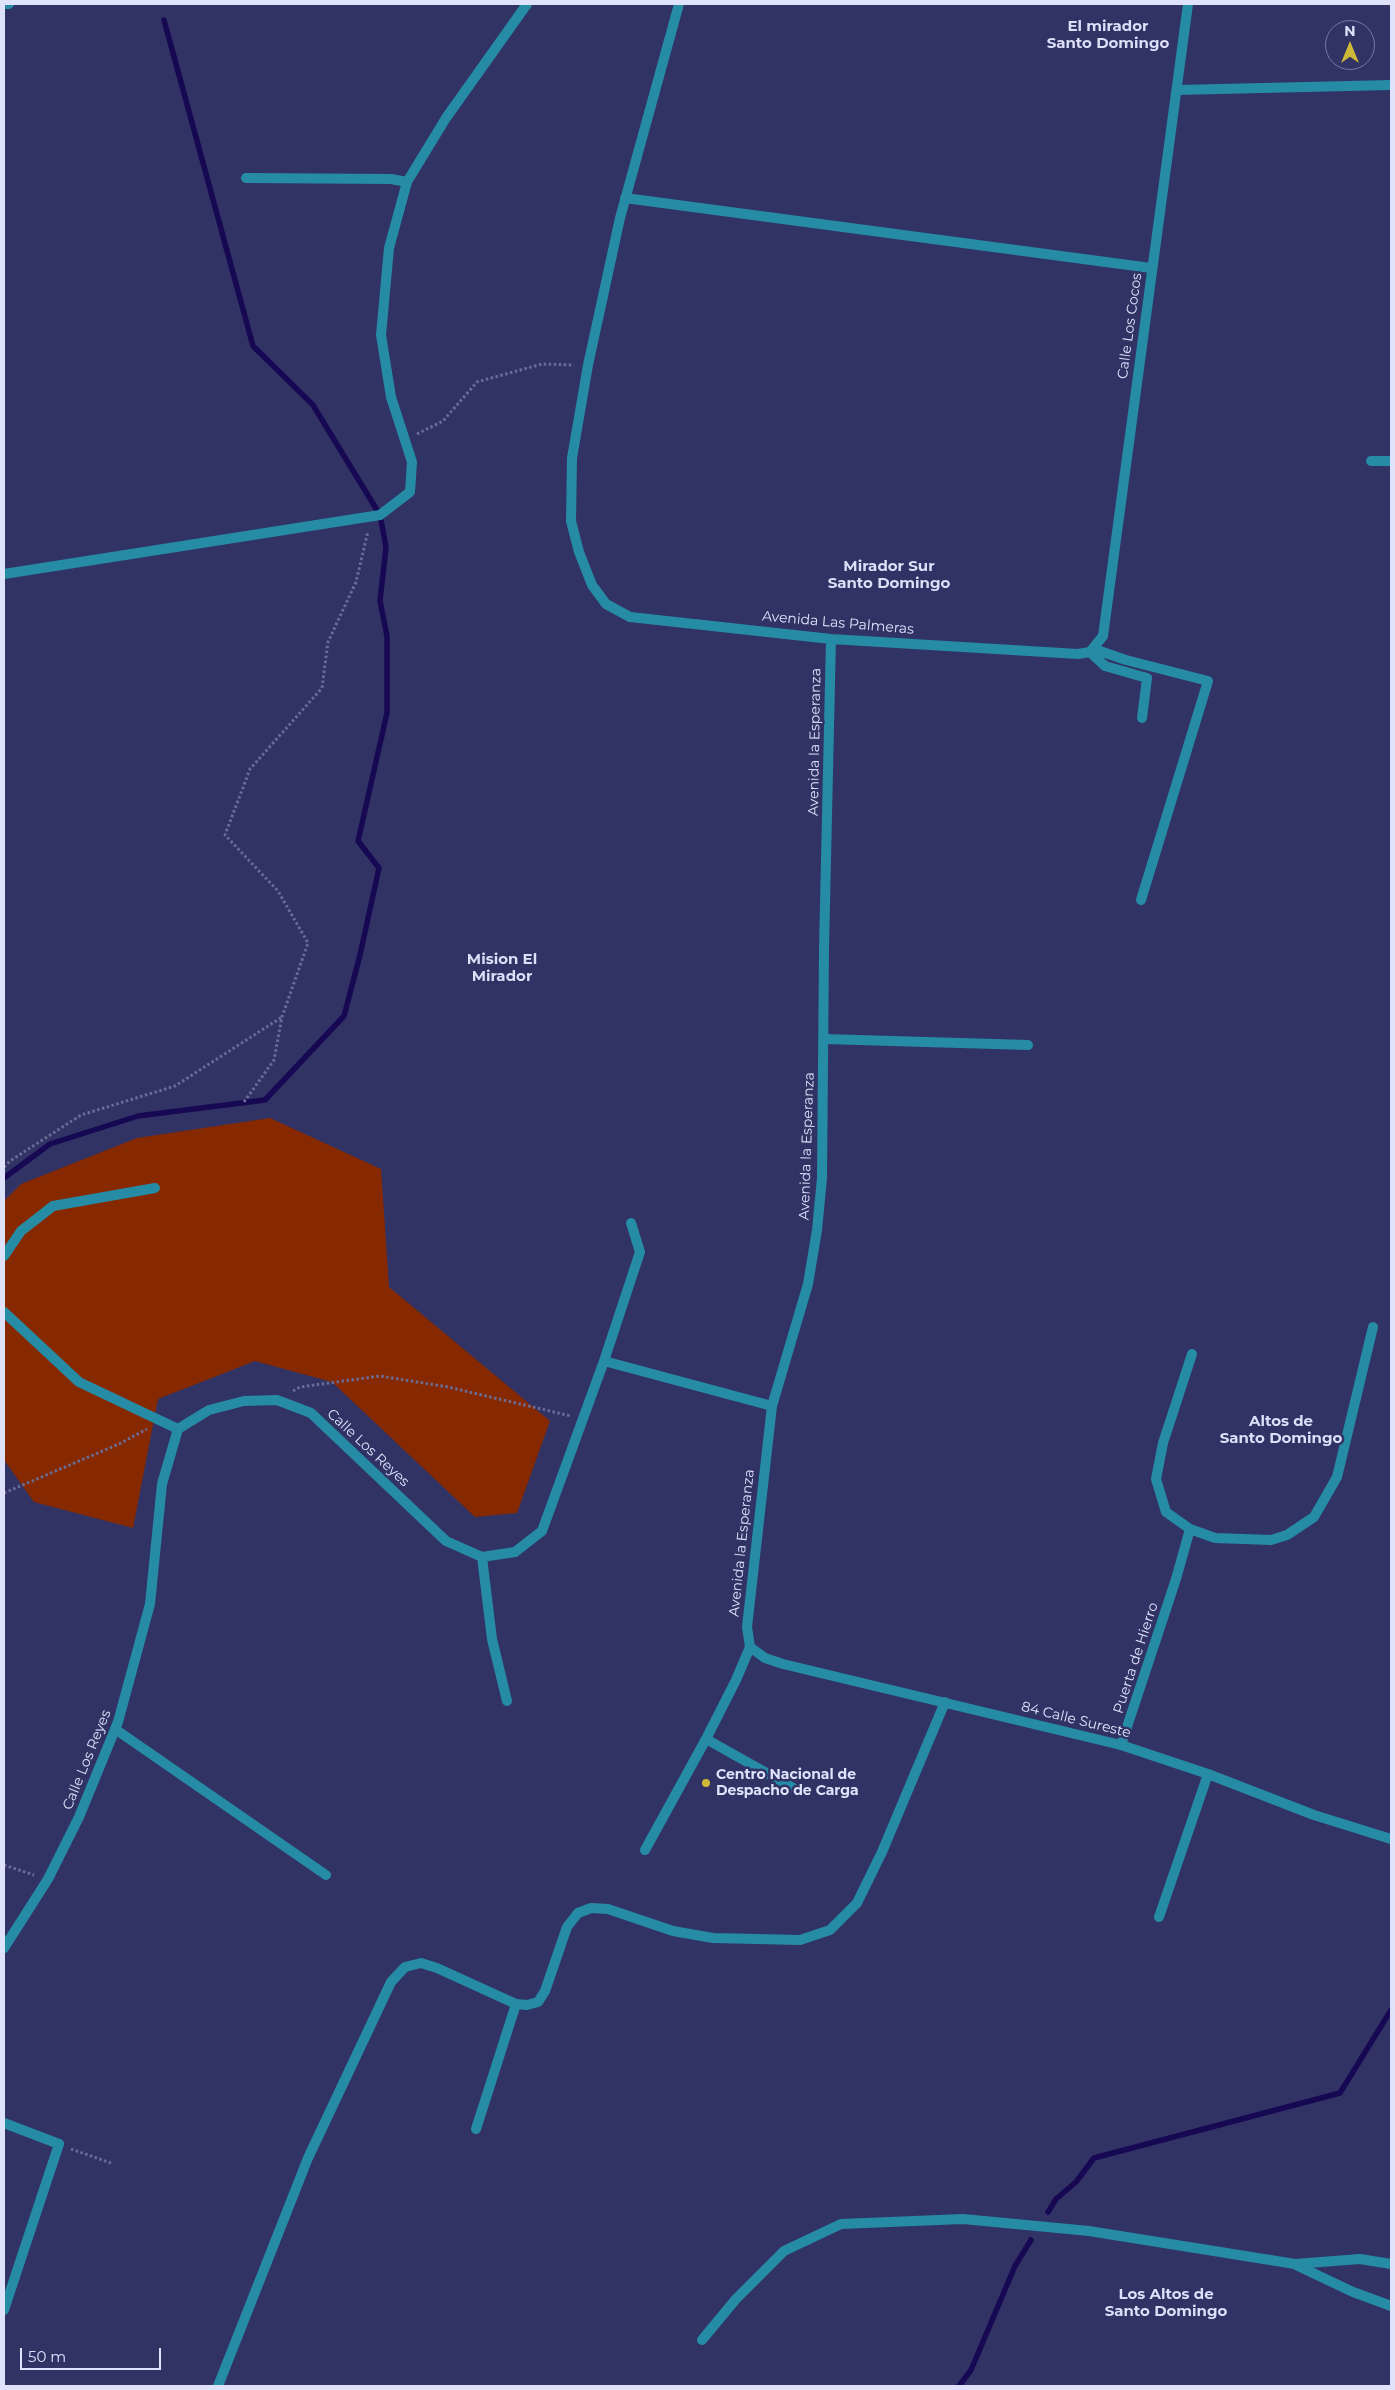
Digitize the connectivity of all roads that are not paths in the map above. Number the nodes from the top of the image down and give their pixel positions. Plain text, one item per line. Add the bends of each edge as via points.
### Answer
1 (4, 4) edge
2 (9, 4) edge
3 (527, 4) edge
4 (679, 4) edge
5 (1188, 4) edge
6 (1391, 85) edge
7 (1177, 90) junction
8 (246, 178) dead end
9 (407, 182) junction
10 (625, 198) junction
11 (1151, 268) junction
12 (1391, 461) edge
13 (1371, 462) dead end
14 (4, 574) edge
15 (831, 639) junction
16 (1092, 650) junction
17 (1142, 718) dead end
18 (1141, 900) dead end
19 (824, 1039) junction
20 (1028, 1045) dead end
21 (155, 1188) dead end
22 (631, 1223) dead end
23 (4, 1256) edge
24 (4, 1312) edge
25 (1373, 1327) dead end
26 (1192, 1354) dead end
27 (604, 1361) junction
28 (772, 1406) junction
29 (178, 1429) junction
30 (1190, 1529) junction
31 (482, 1557) junction
32 (750, 1647) junction
33 (507, 1701) dead end
34 (946, 1702) junction
35 (115, 1729) junction
36 (706, 1739) junction
37 (1121, 1745) junction
38 (1208, 1774) junction
39 (797, 1790) dead end
40 (1391, 1839) edge
41 (645, 1850) dead end
42 (326, 1875) dead end
43 (1159, 1917) dead end
44 (4, 1948) edge
45 (516, 2004) junction
46 (4, 2123) edge
47 (476, 2129) dead end
48 (1295, 2264) junction
49 (1391, 2264) edge
50 (1391, 2306) edge
51 (4, 2310) edge
52 (702, 2340) dead end
53 (218, 2386) edge

1 - 2 street
3 - 9 street via 446,118
4 - 10 street, Avenida Las Palmeras
5 - 7 street, Calle Los Cocos
6 - 7 street
7 - 11 street, Calle Los Cocos
8 - 9 street via 391,179
9 - 14 street via 389,248 381,335 392,398 412,462 410,492 380,515
10 - 11 street
10 - 15 street, Avenida Las Palmeras via 588,365 572,458 571,521 592,585 606,604 630,617
11 - 16 street, Calle Los Cocos via 1102,636
12 - 13 street
15 - 16 street, Avenida Las Palmeras via 1078,654
15 - 19 street, Avenida la Esperanza
16 - 17 street via 1105,666 1147,678
16 - 18 street via 1208,681
19 - 20 street
19 - 28 street, Avenida la Esperanza via 822,1178 817,1230 808,1284
21 - 23 street via 53,1206 21,1231
22 - 27 street via 640,1252
24 - 29 street via 78,1382
25 - 30 street via 1337,1477 1314,1517 1287,1535 1271,1540 1215,1538
26 - 30 street via 1163,1443 1156,1479 1166,1512
27 - 28 street
27 - 31 street via 542,1531 515,1552
28 - 32 street, Avenida la Esperanza via 746,1627
29 - 31 street, Calle Los Reyes via 209,1410 244,1400 277,1400 311,1413 446,1541
29 - 35 street, Calle Los Reyes via 162,1484 150,1604
30 - 37 street, Puerta de Hierro
31 - 33 street via 492,1638
32 - 34 street, 84 Calle Sureste via 765,1658 784,1664
32 - 36 street
34 - 37 street, 84 Calle Sureste
34 - 45 street via 857,1903 830,1930 800,1940 713,1938 673,1931 608,1909 591,1908 578,1913 567,1927 545,1991 538,2002
35 - 42 street
35 - 44 street, Calle Los Reyes via 79,1817 48,1879
36 - 39 street
36 - 41 street
37 - 38 street, 84 Calle Sureste
38 - 40 street, 84 Calle Sureste via 1314,1815
38 - 43 street
45 - 47 street
45 - 53 street via 421,1963 405,1967 391,1982 308,2158
46 - 51 street via 59,2144
48 - 49 street via 1360,2259
48 - 50 street
48 - 52 street via 1089,2231 963,2219 841,2224 784,2251 736,2299

